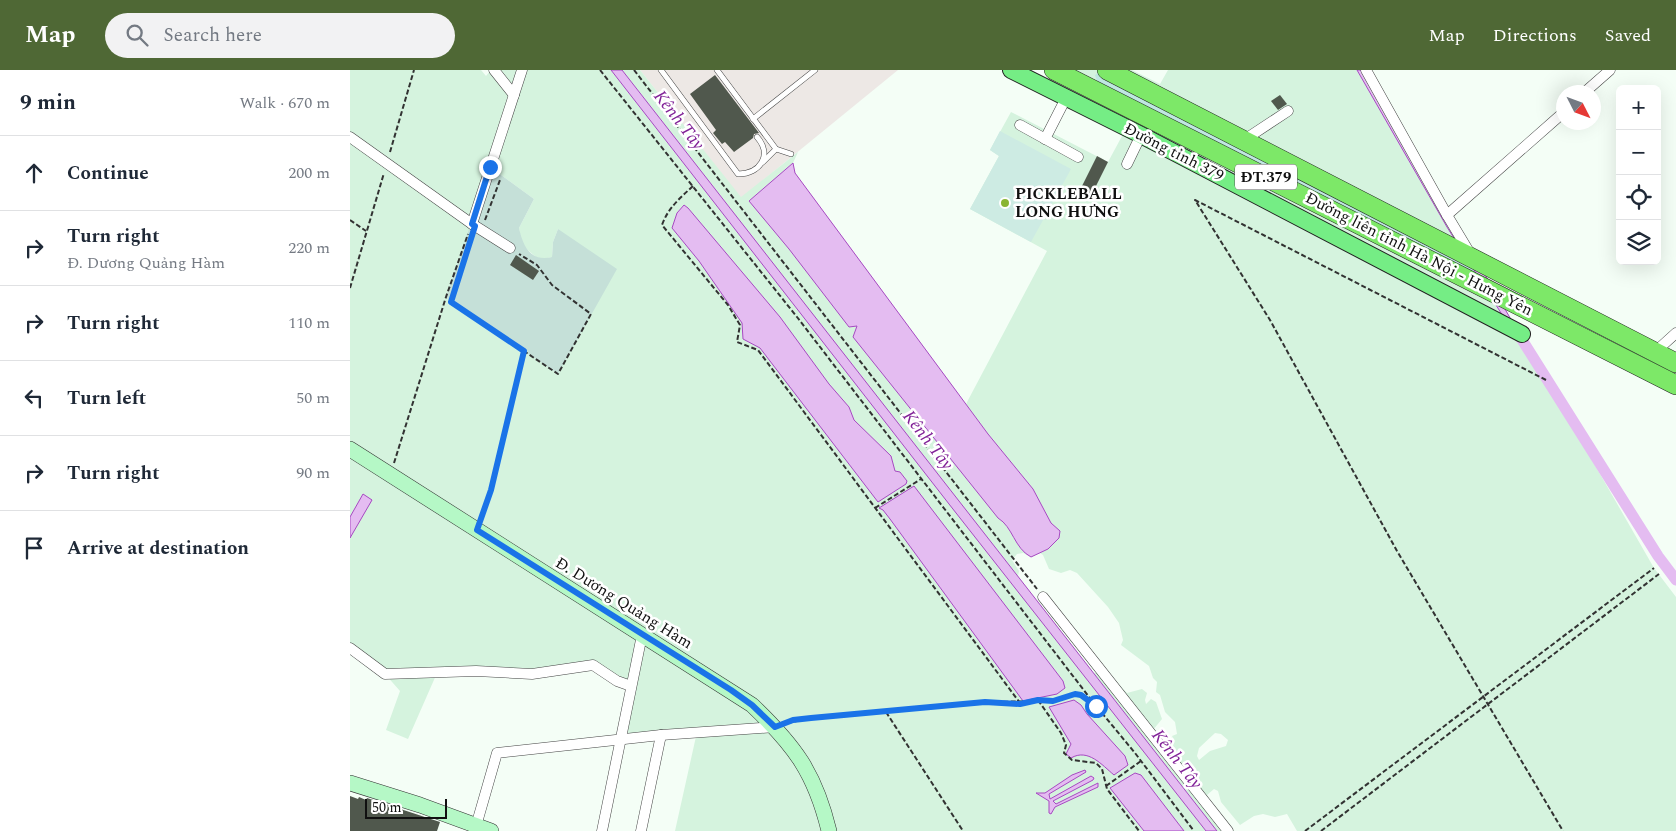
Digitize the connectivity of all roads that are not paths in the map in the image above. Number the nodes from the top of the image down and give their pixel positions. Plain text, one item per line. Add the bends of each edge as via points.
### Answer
1 (494, 70) edge
2 (522, 70) edge
3 (661, 70) edge
4 (717, 70) edge
5 (815, 70) edge
6 (1011, 70) edge
7 (1054, 70) edge
8 (1107, 70) edge
9 (1366, 70) edge
10 (1610, 70) edge
11 (1081, 78) edge
12 (1593, 85) edge
13 (514, 95) junction
14 (1066, 98) junction
15 (1288, 111) dead end
16 (754, 119) junction
17 (1556, 119) edge
18 (1020, 125) dead end
19 (1145, 127) junction
20 (350, 136) edge
21 (757, 137) dead end
22 (1045, 139) junction
23 (1244, 140) junction
24 (776, 149) junction
25 (791, 154) dead end
26 (1078, 157) dead end
27 (762, 162) junction
28 (1127, 164) dead end
29 (1447, 216) junction
30 (1345, 217) junction
31 (476, 226) junction
32 (1335, 236) junction
33 (510, 248) road end
34 (1480, 261) junction
35 (1482, 285) junction
36 (1476, 309) junction
37 (1676, 332) edge
38 (1522, 334) dead end
39 (1655, 352) junction
40 (1676, 363) edge
41 (1676, 385) edge
42 (350, 449) edge
43 (1043, 597) road end
44 (642, 635) junction
45 (350, 648) edge
46 (631, 686) junction
47 (775, 727) junction
48 (661, 735) junction
49 (621, 739) junction
50 (350, 783) edge
51 (484, 828) edge
52 (602, 831) edge
53 (641, 831) edge
54 (829, 831) edge
55 (1228, 831) edge

1 - 13 street
2 - 13 street
3 - 27 lane via 738,174 753,172
4 - 16 lane
5 - 16 lane
6 - 14 main road, Đường tỉnh 379
7 - 11 highway, Đường liên tỉnh Hà Nội - Hưng Yên / ĐT.379
8 - 23 highway, Đường liên tỉnh Hà Nội - Hưng Yên / ĐT.379
9 - 29 street
10 - 12 street
11 - 14 main road
11 - 19 highway, Đường liên tỉnh Hà Nội - Hưng Yên / ĐT.379
13 - 31 street
14 - 19 main road, Đường tỉnh 379
14 - 22 street
15 - 23 street
16 - 24 lane
17 - 29 street
18 - 22 street
19 - 28 street
19 - 30 highway, Đường liên tỉnh Hà Nội - Hưng Yên / ĐT.379
19 - 32 main road, Đường tỉnh 379
20 - 31 street
21 - 27 lane via 764,148
22 - 26 street
23 - 34 highway, Đường liên tỉnh Hà Nội - Hưng Yên / ĐT.379
24 - 25 lane
24 - 27 lane
29 - 34 street
30 - 32 main road
30 - 35 highway, Đường liên tỉnh Hà Nội - Hưng Yên / ĐT.379
31 - 33 street
32 - 36 main road, Đường tỉnh 379
34 - 39 highway, Đường liên tỉnh Hà Nội - Hưng Yên / ĐT.379
35 - 36 main road
35 - 41 highway, Đường liên tỉnh Hà Nội - Hưng Yên / ĐT.379
36 - 38 main road, Đường tỉnh 379
37 - 39 street
39 - 40 highway, Đường liên tỉnh Hà Nội - Hưng Yên / ĐT.379
42 - 44 street, Đ. Dương Quảng Hàm
43 - 55 street
44 - 46 street
44 - 47 street, Đ. Dương Quảng Hàm via 731,690
45 - 46 street via 385,674 476,671 532,674 593,665
46 - 49 street
47 - 48 street
47 - 54 street, Đ. Dương Quảng Hàm via 816,785
48 - 49 street
48 - 53 street
49 - 51 street via 497,753
49 - 52 street
50 - 51 street

